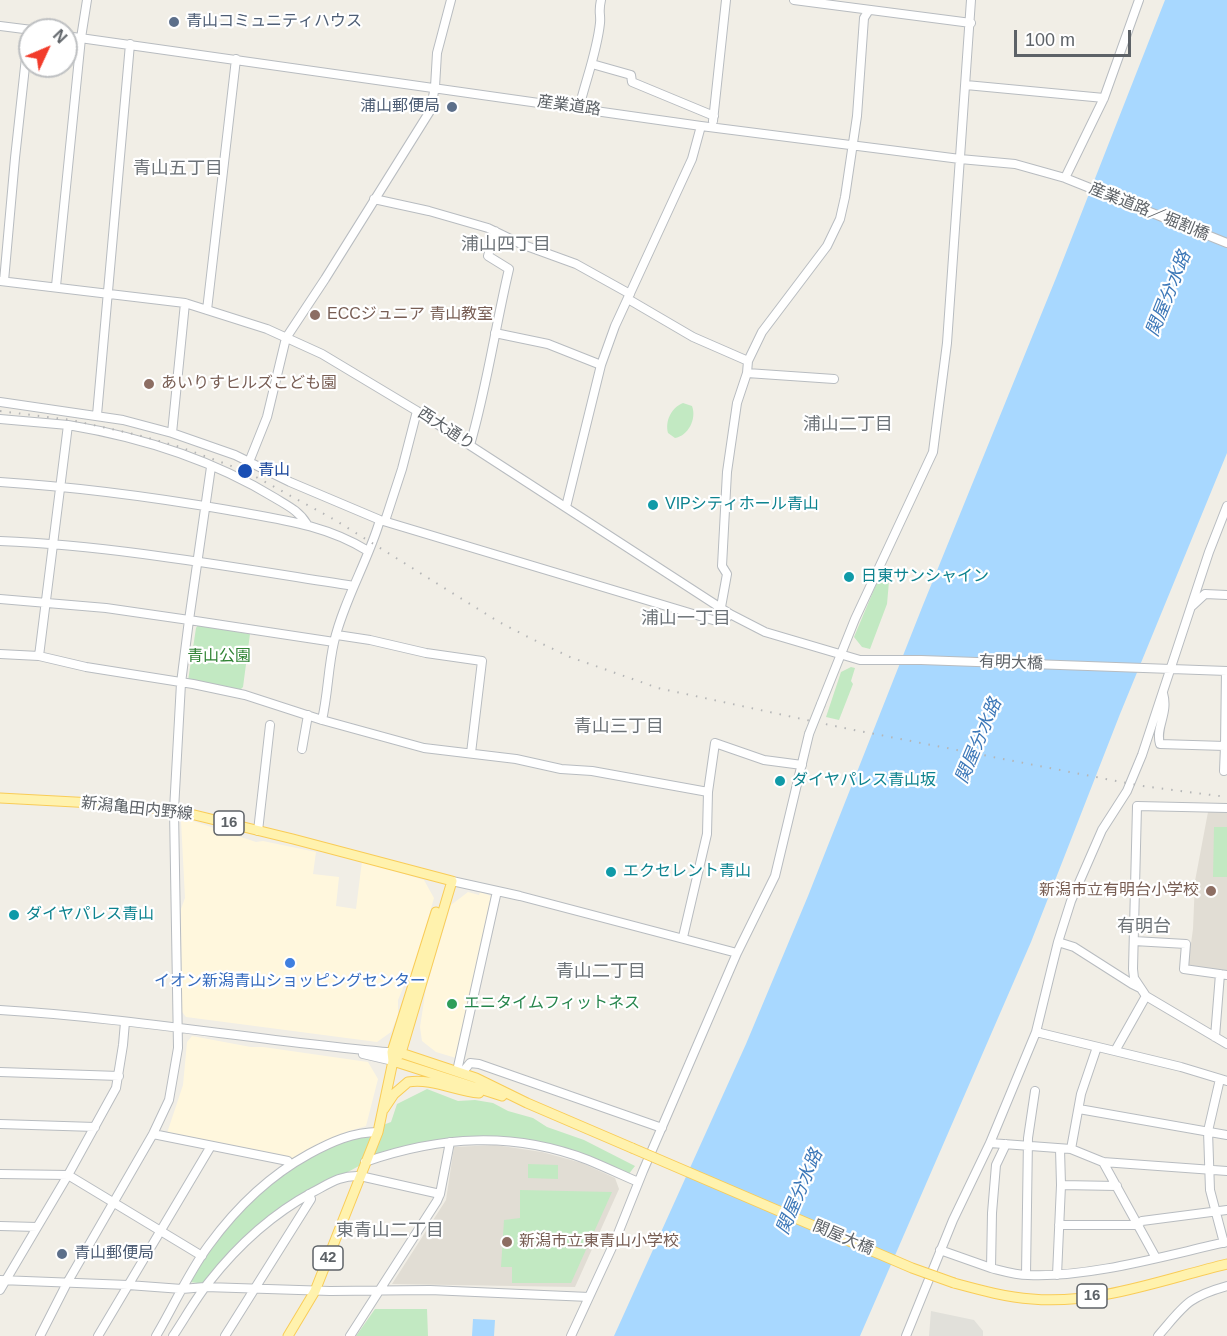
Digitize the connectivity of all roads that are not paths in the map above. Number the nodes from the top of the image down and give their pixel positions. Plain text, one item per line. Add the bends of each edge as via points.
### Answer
1 (87, 0) edge
2 (451, 0) edge
3 (601, 0) edge
4 (726, 0) edge
5 (794, 0) edge
6 (971, 0) edge
7 (1139, 0) edge
8 (869, 10) junction
9 (971, 23) junction
10 (0, 26) edge
11 (18, 28) edge
12 (78, 38) edge
13 (81, 38) junction
14 (130, 44) junction
15 (236, 59) junction
16 (592, 64) junction
17 (24, 78) edge
18 (966, 85) junction
19 (435, 87) junction
20 (1104, 98) junction
21 (579, 108) junction
22 (714, 116) junction
23 (701, 126) junction
24 (712, 127) junction
25 (852, 145) junction
26 (960, 159) junction
27 (1068, 179) junction
28 (374, 199) junction
29 (495, 231) junction
30 (1227, 243) edge
31 (2, 281) edge
32 (56, 286) junction
33 (106, 292) junction
34 (629, 296) junction
35 (185, 303) junction
36 (207, 310) junction
37 (495, 333) junction
38 (286, 338) junction
39 (748, 361) junction
40 (601, 365) junction
41 (747, 373) junction
42 (834, 379) dead end
43 (0, 402) edge
44 (417, 411) junction
45 (97, 416) junction
46 (0, 419) edge
47 (68, 425) junction
48 (172, 433) junction
49 (470, 445) junction
50 (249, 462) junction
51 (211, 466) junction
52 (0, 482) edge
53 (60, 486) junction
54 (206, 506) junction
55 (566, 507) junction
56 (1227, 507) edge
57 (383, 521) junction
58 (307, 524) junction
59 (0, 541) edge
60 (53, 543) junction
61 (368, 551) junction
62 (197, 562) junction
63 (354, 586) junction
64 (1227, 595) edge
65 (0, 599) edge
66 (45, 602) junction
67 (721, 607) junction
68 (1191, 607) junction
69 (730, 614) junction
70 (189, 620) junction
71 (335, 639) junction
72 (0, 654) edge
73 (842, 655) junction
74 (39, 656) junction
75 (860, 660) joint
76 (1166, 669) junction
77 (1227, 670) edge
78 (181, 683) junction
79 (1163, 693) junction
80 (308, 715) junction
81 (322, 720) junction
82 (270, 725) dead end
83 (1226, 746) edge
84 (302, 749) dead end
85 (471, 753) junction
86 (802, 765) junction
87 (1224, 771) dead end
88 (708, 792) junction
89 (0, 798) edge
90 (1227, 808) edge
91 (174, 810) junction
92 (258, 831) junction
93 (449, 880) junction
94 (497, 891) junction
95 (683, 938) junction
96 (1134, 941) junction
97 (1058, 942) junction
98 (737, 953) junction
99 (1224, 975) edge
100 (1140, 988) junction
101 (1146, 996) junction
102 (0, 1010) edge
103 (124, 1022) junction
104 (176, 1026) junction
105 (1036, 1032) junction
106 (1215, 1037) junction
107 (1227, 1044) edge
108 (1097, 1047) junction
109 (1115, 1052) junction
110 (396, 1055) junction
111 (0, 1072) edge
112 (459, 1072) junction
113 (118, 1076) junction
114 (1224, 1080) edge
115 (1035, 1091) dead end
116 (496, 1094) junction
117 (527, 1103) junction
118 (1079, 1108) junction
119 (381, 1115) junction
120 (0, 1124) edge
121 (95, 1127) junction
122 (662, 1128) junction
123 (1208, 1131) junction
124 (378, 1132) junction
125 (153, 1134) junction
126 (1227, 1135) edge
127 (450, 1142) junction
128 (990, 1143) junction
129 (1006, 1144) junction
130 (211, 1146) junction
131 (1028, 1146) junction
132 (1059, 1149) junction
133 (1071, 1149) junction
134 (365, 1162) junction
135 (1103, 1162) junction
136 (290, 1165) junction
137 (1210, 1169) junction
138 (1227, 1171) edge
139 (0, 1174) edge
140 (68, 1175) junction
141 (360, 1176) junction
142 (638, 1182) junction
143 (1061, 1185) junction
144 (1117, 1186) junction
145 (309, 1194) junction
146 (440, 1194) junction
147 (114, 1203) junction
148 (1227, 1210) edge
149 (1215, 1211) junction
150 (1059, 1225) junction
151 (1138, 1225) junction
152 (0, 1226) edge
153 (37, 1227) junction
154 (160, 1230) junction
155 (1225, 1242) edge
156 (940, 1250) junction
157 (202, 1256) junction
158 (1156, 1258) junction
159 (1227, 1264) edge
160 (992, 1268) junction
161 (1026, 1275) junction
162 (1057, 1275) junction
163 (3, 1280) edge
164 (67, 1283) junction
165 (128, 1285) junction
166 (1227, 1286) edge
167 (206, 1287) junction
168 (255, 1288) junction
169 (182, 1289) junction
170 (0, 1290) edge
171 (380, 1290) junction
172 (315, 1291) junction
173 (589, 1297) junction
174 (40, 1336) edge
175 (98, 1336) edge
176 (156, 1336) edge
177 (173, 1336) edge
178 (225, 1336) edge
179 (288, 1336) edge
180 (350, 1336) edge
181 (571, 1336) edge
182 (906, 1336) edge
183 (1158, 1336) edge

1 - 13 street
2 - 19 street via 437,53
3 - 16 street
4 - 22 street
5 - 8 street
6 - 9 street
7 - 20 street
8 - 9 street
8 - 25 street via 864,18
9 - 18 street
10 - 11 street
12 - 13 street, 産業道路
13 - 14 street, 産業道路
13 - 32 street
14 - 15 street, 産業道路
14 - 33 street
15 - 19 street, 産業道路
15 - 36 street
16 - 21 street
16 - 22 street via 631,75 632,82
17 - 31 street
18 - 20 street
18 - 26 street
19 - 21 street, 産業道路
19 - 28 street via 430,111
20 - 27 street
21 - 23 street, 産業道路
22 - 24 street
23 - 24 street, 産業道路
23 - 34 street via 692,159
24 - 25 street, 産業道路
25 - 26 street, 産業道路
25 - 39 street via 840,219 826,246 762,332
26 - 27 street, 産業道路 via 1015,164
26 - 73 street via 947,343 933,452
27 - 30 street, 産業道路／堀割橋
28 - 29 street via 443,214
28 - 38 street
29 - 34 street via 576,264
29 - 37 street via 488,256 509,269
31 - 32 street, 西大通り
32 - 33 street, 西大通り
33 - 35 street, 西大通り
33 - 45 street
34 - 39 street via 693,337
34 - 40 street
35 - 36 street, 西大通り
35 - 48 street
36 - 38 street, 西大通り
37 - 40 street via 548,344
37 - 49 street
38 - 44 street, 西大通り via 322,354
38 - 50 street via 267,417
39 - 41 street
40 - 55 street
41 - 42 street
41 - 67 street via 727,472 723,566 727,574
43 - 45 street
44 - 49 street, 西大通り
44 - 57 street
45 - 48 street
46 - 47 street
47 - 51 street via 141,441
47 - 53 street
48 - 50 street
49 - 55 street, 西大通り
50 - 57 street
51 - 54 street
51 - 58 street via 301,514
52 - 53 street
53 - 54 street
53 - 60 street
54 - 58 street
54 - 62 street
55 - 67 street, 西大通り
56 - 68 street
57 - 61 street
57 - 69 street via 713,620 724,621
58 - 61 street
59 - 60 street
60 - 62 street
60 - 66 street
61 - 63 street
62 - 63 street
62 - 70 street
63 - 71 street
64 - 68 street via 1205,594
65 - 66 street
66 - 70 street
66 - 74 street
67 - 69 street, 西大通り
68 - 76 street
69 - 73 street, 西大通り via 765,632
70 - 71 street
70 - 78 street
71 - 81 street
71 - 85 street via 370,640 482,661
72 - 74 street
73 - 75 street, 西大通り
73 - 86 street, bridge via 809,734
74 - 78 street
75 - 76 street, 有明大橋
76 - 77 street
76 - 79 street
77 - 83 street
78 - 80 street via 245,695
78 - 91 street
79 - 83 street via 1167,705 1158,737 1160,744
79 - 97 street via 1143,755 1098,840
80 - 81 street
80 - 84 street
81 - 85 street via 424,748
82 - 92 street
83 - 87 street
85 - 88 street
86 - 88 street via 764,760 715,743
86 - 98 street via 775,876
88 - 95 street via 707,834
89 - 91 main road, 新潟亀田内野線 / 16
90 - 96 street via 1137,806
91 - 92 main road, 新潟亀田内野線 / 16
91 - 104 street
92 - 93 main road, 新潟亀田内野線 / 16
93 - 94 street
93 - 110 main road
94 - 95 street
94 - 112 street
95 - 98 street
96 - 99 street via 1186,944 1184,969
96 - 100 street via 1134,978
97 - 100 street via 1074,947
97 - 105 street
98 - 122 street
99 - 106 street
100 - 101 street
101 - 106 street
101 - 109 street
102 - 103 street
103 - 104 street
103 - 113 street
104 - 110 street
104 - 125 street via 177,1048 169,1100
105 - 108 street
105 - 128 street
106 - 107 street
108 - 109 street
108 - 118 street
109 - 114 street
110 - 112 main road, 16
110 - 116 main road, 16
110 - 119 main road, 42
111 - 113 street
112 - 117 main road, 16
112 - 122 street via 470,1063 479,1064
113 - 121 street via 116,1088
114 - 123 street
115 - 131 street
116 - 117 main road, 16
116 - 119 main road via 408,1082 394,1094
117 - 159 main road, 関屋大橋 / 16, bridge via 912,1268 1004,1296 1065,1299 1107,1294
118 - 123 street
118 - 133 street
119 - 124 main road, 42
120 - 121 street
121 - 140 street
122 - 142 street
123 - 126 street
123 - 137 street
124 - 134 main road, 42
124 - 136 street via 353,1134
125 - 130 street
125 - 147 street
127 - 134 street via 404,1149
127 - 142 street via 495,1140 542,1146 588,1160
127 - 146 street
128 - 129 street
128 - 156 street
129 - 131 street
129 - 160 street via 996,1165
130 - 136 street via 288,1161
130 - 154 street
131 - 132 street
131 - 161 street
132 - 133 street
132 - 143 street
133 - 135 street
134 - 141 main road, 42
135 - 137 street
135 - 144 street
136 - 157 street via 246,1200
137 - 138 street
137 - 149 street
139 - 140 street
140 - 147 street
140 - 153 street
141 - 145 street via 347,1175
141 - 146 street
141 - 172 main road, 42
142 - 173 street
143 - 144 street
143 - 150 street
144 - 151 street
145 - 167 street via 255,1232
145 - 168 street via 311,1199
146 - 171 street
147 - 154 street
147 - 164 street
148 - 149 street
149 - 151 street via 1142,1221
149 - 155 street
150 - 151 street
150 - 162 street
151 - 158 street
152 - 153 street
153 - 163 street
154 - 157 street
154 - 165 street
155 - 158 street
156 - 160 street
156 - 182 street
157 - 169 street
158 - 162 street
160 - 161 street
161 - 162 street
163 - 164 street
163 - 170 street
164 - 165 street
164 - 174 street
165 - 169 street
165 - 175 street
166 - 183 street via 1202,1293 1188,1302
167 - 168 street
167 - 169 street
167 - 177 street
168 - 172 street
168 - 178 street
169 - 176 street
171 - 172 street
171 - 173 street
171 - 180 street
172 - 179 main road, 42
173 - 181 street

